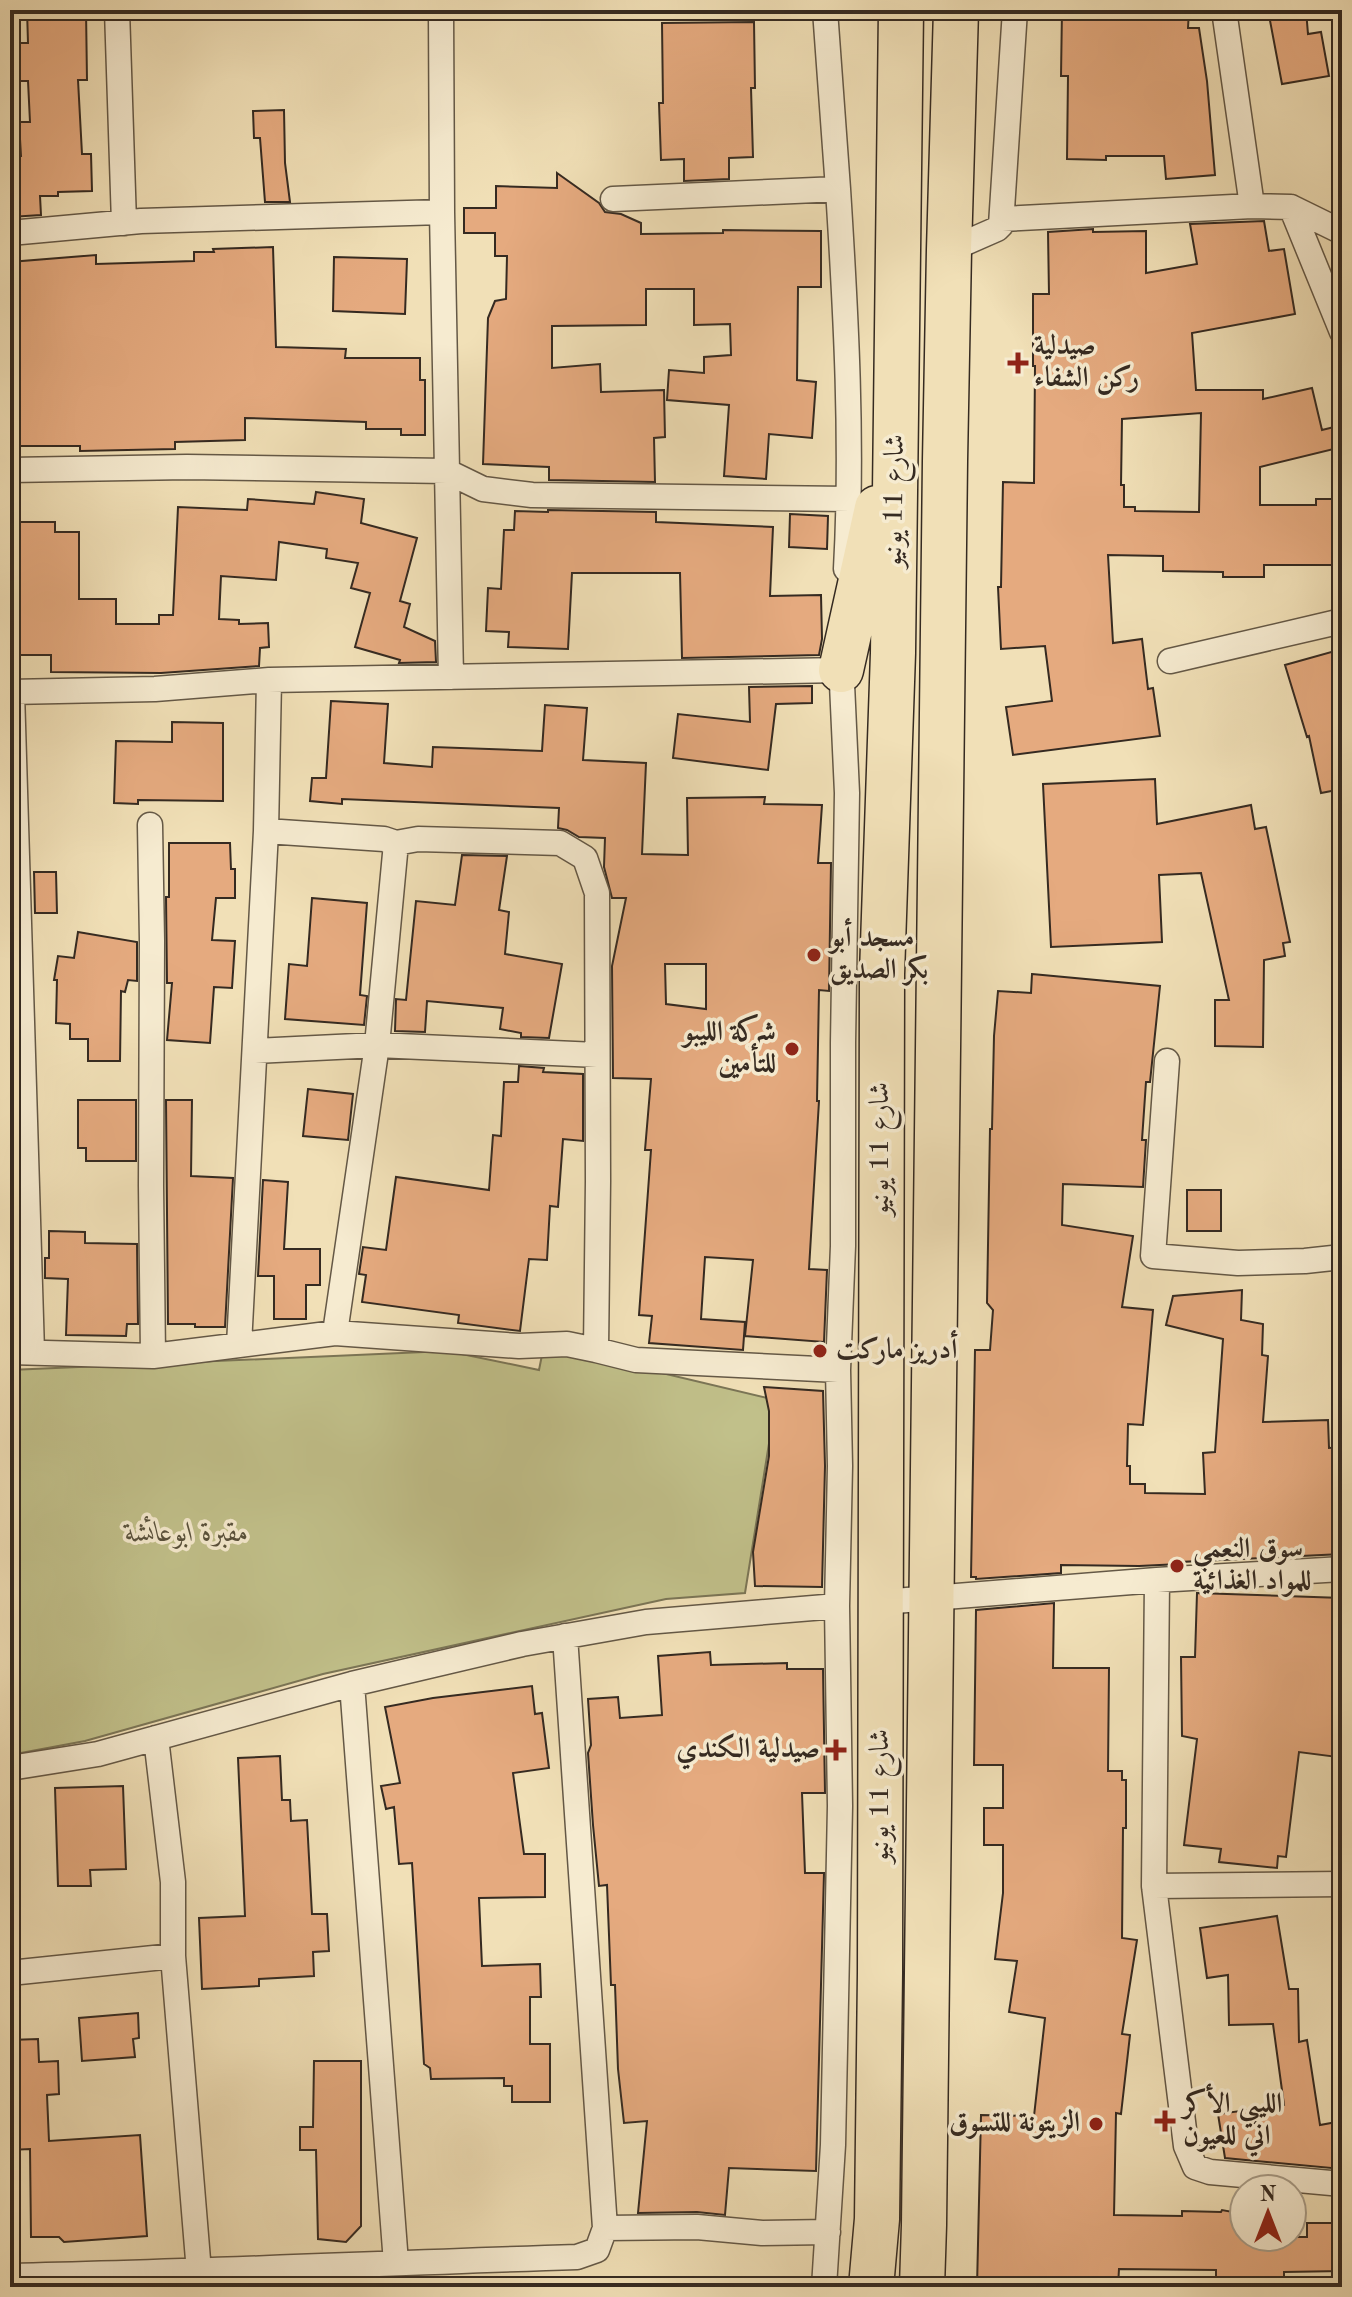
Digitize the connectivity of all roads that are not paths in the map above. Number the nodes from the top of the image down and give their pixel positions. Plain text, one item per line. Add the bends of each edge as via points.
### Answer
1 (117, 10) edge
2 (441, 10) edge
3 (825, 10) edge
4 (901, 10) edge
5 (956, 10) edge
6 (1015, 10) edge
7 (1224, 10) edge
8 (838, 189) junction
9 (613, 199) dead end
10 (1252, 206) junction
11 (1291, 207) junction
12 (442, 212) junction
13 (1002, 219) junction
14 (124, 223) junction
15 (1342, 232) edge
16 (10, 233) edge
17 (949, 250) junction
18 (1342, 332) edge
19 (896, 424) junction
20 (10, 470) edge
21 (446, 471) junction
22 (850, 499) junction
23 (1342, 621) edge
24 (1170, 661) dead end
25 (841, 670) junction
26 (451, 677) junction
27 (269, 680) junction
28 (11, 692) edge
29 (150, 825) dead end
30 (266, 831) junction
31 (396, 843) junction
32 (377, 1045) junction
33 (255, 1051) junction
34 (597, 1055) junction
35 (1167, 1061) dead end
36 (1342, 1257) edge
37 (335, 1333) junction
38 (239, 1345) junction
39 (596, 1350) junction
40 (21, 1352) edge
41 (153, 1356) junction
42 (838, 1370) junction
43 (1342, 1569) edge
44 (1157, 1580) junction
45 (930, 1599) junction
46 (882, 1602) junction
47 (837, 1606) junction
48 (565, 1636) junction
49 (352, 1684) junction
50 (156, 1738) junction
51 (10, 1768) edge
52 (1342, 1884) edge
53 (1154, 1886) junction
54 (173, 1956) junction
55 (10, 1973) edge
56 (1342, 2184) edge
57 (605, 2228) junction
58 (828, 2232) junction
59 (396, 2263) junction
60 (199, 2272) junction
61 (10, 2276) edge
62 (824, 2287) edge
63 (871, 2287) edge
64 (922, 2287) edge

1 - 14 street
2 - 12 street
3 - 8 street
4 - 19 highway, شارع 11 يونيو
5 - 17 highway, شارع 11 يونيو
6 - 13 street
7 - 10 street
8 - 9 street
8 - 22 street
10 - 11 street
10 - 13 street
11 - 15 street
11 - 18 street
12 - 14 street
12 - 21 street
13 - 17 street via 997,229
14 - 16 street
17 - 45 highway, شارع 11 يونيو
19 - 25 highway
19 - 46 highway, شارع 11 يونيو via 881,990
20 - 21 street
21 - 22 street via 483,489 532,495
21 - 26 street
22 - 25 street
23 - 24 street
25 - 26 street
25 - 42 street via 847,793
26 - 27 street
27 - 28 street
27 - 30 street
28 - 40 street
29 - 41 street
30 - 31 street
30 - 33 street
31 - 32 street
31 - 34 street via 560,843 585,858 597,893
32 - 33 street
32 - 34 street
32 - 37 street
33 - 38 street
34 - 39 street
35 - 36 street via 1153,1256 1238,1263
37 - 38 street
37 - 39 street via 519,1346 567,1344
38 - 41 street
39 - 42 street via 636,1360
40 - 41 street
42 - 47 street
43 - 44 street
44 - 45 street
44 - 53 street
45 - 46 street
45 - 64 highway, شارع 11 يونيو
46 - 63 highway, شارع 11 يونيو via 877,2219
47 - 48 street via 646,1622
47 - 58 street via 840,1806
48 - 49 street
48 - 57 street
49 - 50 street
49 - 59 street
50 - 51 street
50 - 54 street via 173,1882
52 - 53 street
53 - 56 street via 1186,2146 1195,2167
54 - 55 street
54 - 60 street
57 - 58 street
57 - 59 street via 597,2250 577,2257
58 - 62 street
59 - 60 street
60 - 61 street

